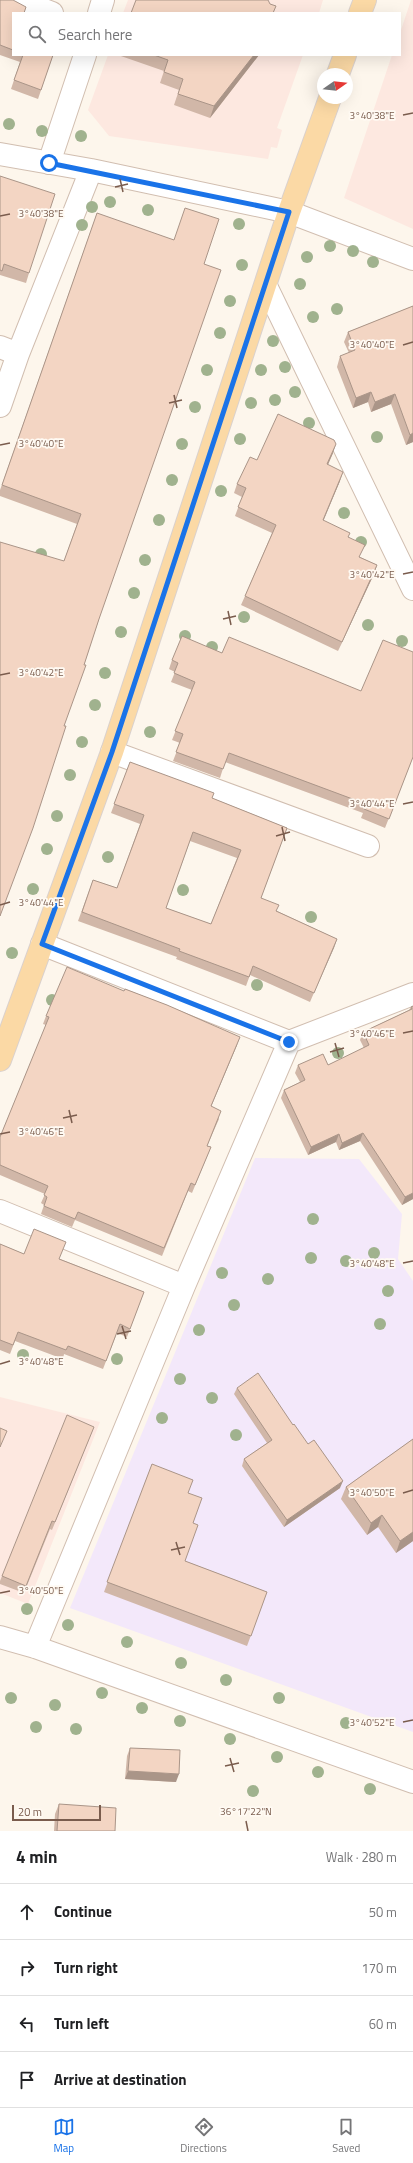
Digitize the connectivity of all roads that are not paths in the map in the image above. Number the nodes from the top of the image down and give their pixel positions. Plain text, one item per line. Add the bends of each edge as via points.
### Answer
1 (18, 0) edge
2 (103, 0) edge
3 (365, 0) edge
4 (49, 12) edge
5 (99, 12) edge
6 (360, 12) edge
7 (85, 56) edge
8 (345, 56) edge
9 (340, 68) edge
10 (328, 104) edge
11 (0, 154) edge
12 (49, 163) junction
13 (91, 170) junction
14 (289, 212) junction
15 (413, 259) edge
16 (266, 286) junction
17 (9, 350) edge
18 (0, 406) edge
19 (413, 589) edge
20 (112, 752) junction
21 (368, 846) dead end
22 (42, 944) junction
23 (413, 994) edge
24 (289, 1042) junction
25 (0, 1060) edge
26 (0, 1211) edge
27 (184, 1286) junction
28 (0, 1637) edge
29 (35, 1647) junction
30 (413, 1782) edge

1 - 4 street
2 - 5 street
3 - 6 main road
7 - 12 street
8 - 9 main road
10 - 14 main road
11 - 12 street
12 - 13 street
13 - 14 street
13 - 17 street
14 - 15 street
14 - 16 main road
16 - 19 street
16 - 20 main road
17 - 18 street
20 - 21 street
20 - 22 main road
22 - 24 street
22 - 25 main road
23 - 24 street
24 - 27 street
26 - 27 street
27 - 29 street
28 - 29 street
29 - 30 street

